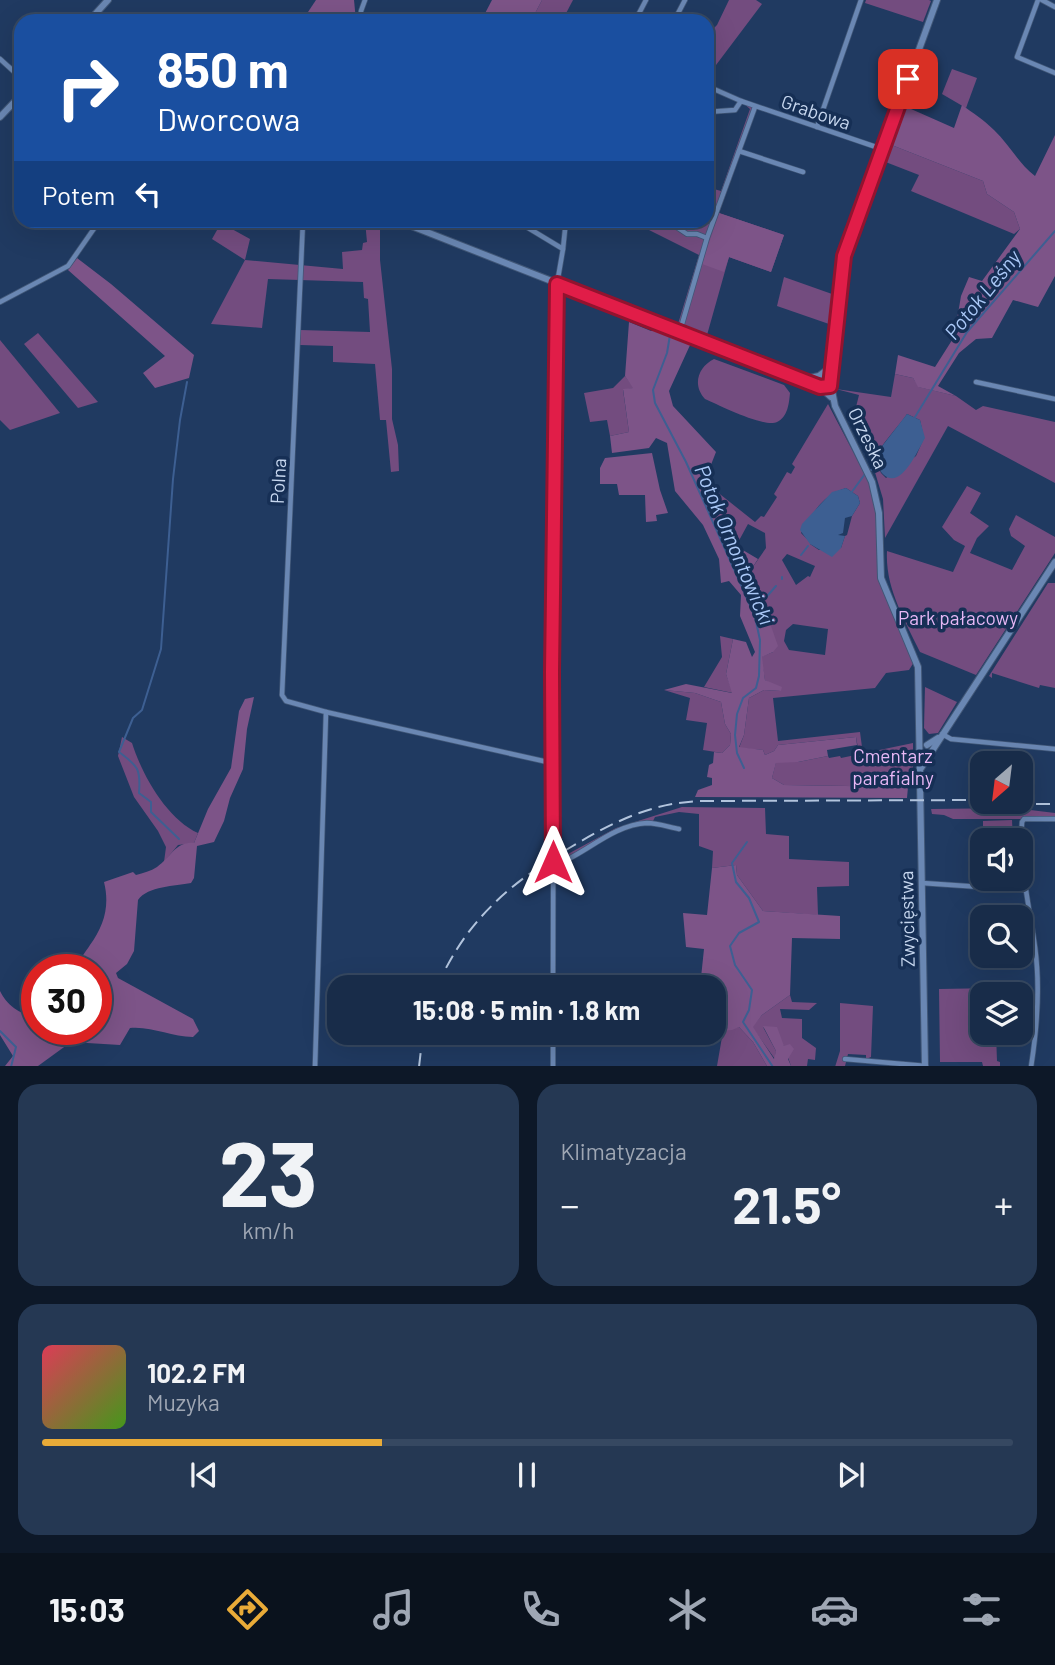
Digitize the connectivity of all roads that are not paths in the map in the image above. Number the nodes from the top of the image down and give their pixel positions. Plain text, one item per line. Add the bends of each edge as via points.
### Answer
1 (108, 0) edge
2 (861, 0) edge
3 (937, 0) edge
4 (1040, 0) edge
5 (1055, 7) edge
6 (95, 14) edge
7 (0, 59) edge
8 (14, 72) edge
9 (1055, 73) edge
10 (714, 89) edge
11 (741, 101) junction
12 (14, 102) edge
13 (755, 107) junction
14 (714, 112) edge
15 (0, 117) edge
16 (817, 127) junction
17 (882, 149) junction
18 (738, 151) junction
19 (803, 172) dead end
20 (714, 218) edge
21 (94, 228) edge
22 (303, 228) edge
23 (416, 228) edge
24 (528, 228) edge
25 (565, 228) edge
26 (678, 228) edge
27 (711, 228) edge
28 (707, 238) junction
29 (563, 249) junction
30 (557, 284) junction
31 (0, 302) edge
32 (680, 331) junction
33 (831, 368) junction
34 (819, 377) junction
35 (799, 378) junction
36 (976, 382) dead end
37 (830, 383) junction
38 (818, 387) junction
39 (832, 398) junction
40 (1055, 399) edge
41 (1055, 562) edge
42 (326, 712) junction
43 (942, 734) junction
44 (925, 749) junction
45 (1055, 749) edge
46 (552, 763) junction
47 (1055, 819) edge
48 (1022, 828) edge
49 (679, 829) dead end
50 (553, 866) junction
51 (922, 883) junction
52 (970, 886) edge
53 (1025, 891) edge
54 (553, 975) edge
55 (553, 1045) edge
56 (845, 1059) dead end
57 (315, 1066) edge
58 (553, 1066) edge
59 (926, 1066) edge
60 (1031, 1066) edge

1 - 6 street
2 - 16 street
3 - 17 street, Orzeska
4 - 5 street
4 - 9 street via 1017,57
7 - 8 street
10 - 11 street, Grabowa
11 - 13 street, Grabowa
11 - 14 street via 735,110
12 - 15 street
13 - 16 street, Grabowa
13 - 18 street
16 - 17 street, Grabowa
17 - 33 street, Orzeska via 844,256
18 - 19 street
18 - 20 street
21 - 31 street via 68,266
22 - 42 street, Polna via 282,695 286,701
23 - 30 street
24 - 29 street
25 - 29 street
26 - 28 street
27 - 28 street
28 - 32 street
29 - 30 street
30 - 32 street
30 - 46 street
32 - 35 street
33 - 34 street
33 - 37 street, Orzeska
34 - 35 street
34 - 37 street
34 - 38 street
35 - 38 street
36 - 40 street
37 - 38 street
37 - 39 street, Orzeska
38 - 39 street
39 - 44 street, Orzeska via 876,497 881,578 918,667 919,732
41 - 43 street, Zwycięstwa
42 - 46 street, Polna
42 - 57 street
43 - 44 street, Zwycięstwa
43 - 45 street
44 - 51 street, Zwycięstwa via 920,771
46 - 50 street
47 - 48 street via 1024,819
49 - 50 street via 636,825
50 - 54 street
51 - 52 street
51 - 59 street, Zwycięstwa
53 - 60 street via 1035,950 1036,1023
55 - 58 street
56 - 59 street

